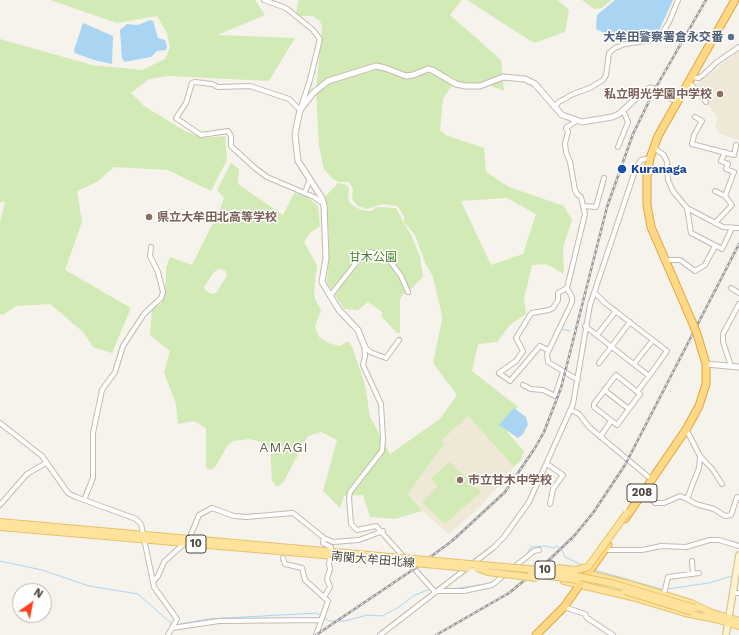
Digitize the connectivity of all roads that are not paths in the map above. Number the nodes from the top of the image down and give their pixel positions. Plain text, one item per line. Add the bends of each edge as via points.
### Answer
1 (264, 0) edge
2 (678, 0) edge
3 (735, 0) edge
4 (739, 47) edge
5 (691, 80) junction
6 (678, 102) junction
7 (706, 102) dead end
8 (554, 107) junction
9 (300, 110) junction
10 (623, 110) junction
11 (695, 117) dead end
12 (576, 121) junction
13 (736, 145) dead end
14 (618, 147) dead end
15 (654, 148) junction
16 (725, 152) junction
17 (650, 158) junction
18 (604, 178) dead end
19 (310, 179) junction
20 (715, 191) dead end
21 (305, 192) junction
22 (725, 196) junction
23 (324, 204) junction
24 (584, 206) junction
25 (687, 208) junction
26 (715, 223) junction
27 (732, 228) junction
28 (739, 228) edge
29 (716, 246) junction
30 (151, 247) dead end
31 (664, 260) junction
32 (567, 288) junction
33 (731, 288) dead end
34 (408, 292) dead end
35 (595, 293) junction
36 (739, 293) edge
37 (330, 296) junction
38 (739, 304) edge
39 (616, 311) junction
40 (630, 322) junction
41 (585, 326) junction
42 (597, 336) junction
43 (399, 340) dead end
44 (653, 340) junction
45 (364, 345) junction
46 (612, 347) junction
47 (548, 350) junction
48 (599, 363) dead end
49 (634, 364) junction
50 (706, 364) junction
51 (730, 366) junction
52 (739, 368) edge
53 (563, 372) junction
54 (649, 376) junction
55 (578, 380) junction
56 (523, 385) dead end
57 (604, 390) junction
58 (637, 392) junction
59 (629, 409) junction
60 (571, 410) junction
61 (611, 421) junction
62 (0, 423) edge
63 (686, 429) junction
64 (600, 437) junction
65 (700, 456) junction
66 (46, 463) junction
67 (547, 464) junction
68 (651, 479) junction
69 (722, 484) dead end
70 (643, 492) junction
71 (739, 498) edge
72 (687, 499) junction
73 (84, 500) junction
74 (550, 504) dead end
75 (0, 505) edge
76 (0, 522) edge
77 (0, 527) edge
78 (383, 531) junction
79 (144, 537) junction
80 (324, 538) junction
81 (186, 541) junction
82 (739, 546) edge
83 (539, 550) dead end
84 (604, 550) junction
85 (331, 554) junction
86 (739, 555) edge
87 (283, 558) dead end
88 (392, 559) junction
89 (692, 561) dead end
90 (495, 566) junction
91 (477, 568) junction
92 (699, 573) dead end
93 (588, 574) junction
94 (693, 574) junction
95 (153, 582) junction
96 (581, 585) junction
97 (435, 592) junction
98 (732, 593) junction
99 (739, 593) edge
100 (664, 594) junction
101 (324, 596) junction
102 (564, 607) junction
103 (693, 610) junction
104 (710, 612) junction
105 (714, 619) junction
106 (320, 620) junction
107 (728, 620) junction
108 (739, 621) edge
109 (739, 626) edge
110 (172, 628) junction
111 (168, 635) edge
112 (316, 635) edge
113 (380, 635) edge
114 (536, 635) edge
115 (613, 635) edge
116 (726, 635) edge

1 - 9 street via 286,8 320,39
2 - 8 street via 670,22 659,39 615,48 610,53 603,80 573,94
3 - 5 highway, 208
4 - 5 street via 699,78
5 - 6 highway, 208
5 - 7 street
6 - 10 street via 650,88
6 - 15 highway, 208 via 658,136
8 - 9 street via 534,84 525,79 502,77 480,86 465,86 428,69 406,76 376,66 328,81 310,95
8 - 12 street via 562,115
9 - 19 street via 295,134 296,151 298,161
9 - 21 street via 289,100 250,86 218,87 195,82 192,83 186,103 176,118 201,135 228,131 231,146 255,168 268,177
10 - 12 street via 612,117 593,122
10 - 14 street via 628,122
11 - 16 street via 702,121 692,144
12 - 24 street via 566,128 568,132 565,143 577,194
13 - 16 street via 734,155
15 - 17 highway, 208
15 - 25 street via 664,155 668,180 673,191
16 - 22 street via 721,161 728,164 726,169 734,172
17 - 31 highway, 208 via 646,194 648,215
17 - 35 street via 641,160 636,168
18 - 24 street via 596,207
19 - 21 street
19 - 23 street
20 - 22 street
21 - 23 street
22 - 26 street via 732,205 731,208
23 - 37 street via 326,258 322,282
24 - 32 street via 585,214
25 - 26 street
25 - 29 street via 691,233
26 - 27 street
27 - 28 street
27 - 29 street via 722,249
29 - 31 street via 706,265 695,271 680,260
30 - 73 street via 150,256 158,272 163,292 161,298 144,314 123,346 115,372 102,390 93,433 93,478
31 - 50 highway, 208, bridge via 693,324
32 - 47 street via 572,302
32 - 47 street via 558,293 558,300 553,308 532,312 516,338 523,351 516,362 499,373 510,381 540,346
33 - 36 street
34 - 37 street via 390,261 371,252 360,258
35 - 39 street
35 - 41 street
37 - 45 street via 358,330
38 - 51 street via 724,334 723,342
39 - 40 street
39 - 42 street
40 - 44 street
40 - 46 street
41 - 42 street
41 - 55 street
42 - 46 street
43 - 45 street via 386,358 370,352
44 - 49 street
44 - 54 street via 668,351
45 - 78 street via 365,356 362,365 381,404 383,439 382,450 350,492 350,520 355,530 373,525
46 - 48 street
46 - 49 street
47 - 53 street via 548,362
49 - 54 street
50 - 51 street
50 - 63 highway, 208 via 703,395
51 - 52 street
53 - 55 street
53 - 56 street via 555,396
54 - 58 street
55 - 60 street
57 - 58 street via 616,376
57 - 59 street
57 - 61 street via 594,407
58 - 59 street via 640,394
59 - 61 street via 617,425
60 - 64 street via 579,414 588,427
60 - 67 street
61 - 64 street
62 - 66 street via 42,456
63 - 65 street
63 - 68 highway, 208
64 - 68 street
65 - 69 street
65 - 72 street via 699,468
66 - 73 street via 68,493
66 - 75 street via 27,474
67 - 74 street via 563,475 553,489
67 - 97 street via 529,502 504,537
68 - 70 highway, 208
70 - 72 street via 655,503 664,503 680,496
70 - 84 highway, 208
70 - 90 main road, bridge via 600,552 584,569
71 - 72 street via 737,497 731,515 725,516
73 - 79 street via 136,519 141,524
76 - 79 main road, 南関大牟田北線 / 10
77 - 79 main road, 南関大牟田北線 / 10
78 - 80 street via 359,540 333,542
78 - 97 street
79 - 81 main road, 南関大牟田北線 / 10
79 - 95 street
80 - 81 street via 293,513 246,517 234,516 212,508 200,515
80 - 85 street via 323,543 331,547
81 - 85 main road, 南関大牟田北線 / 10
81 - 95 street via 164,562
82 - 84 street via 710,540 686,548 661,546 642,550
83 - 97 street via 534,551 492,585 464,591
84 - 93 highway, 208
85 - 88 main road, 南関大牟田北線 / 10
85 - 101 street via 327,579 330,586
86 - 98 main road
87 - 101 street via 285,564 302,568 305,580
88 - 90 main road, 南関大牟田北線 / 10, bridge
88 - 91 main road, 南関大牟田北線 / 10, bridge
89 - 94 street
90 - 103 main road, 南関大牟田北線 / 10, bridge via 550,571 592,579
91 - 96 main road, bridge via 488,572
91 - 103 main road, 南関大牟田北線 / 10, bridge via 588,582
92 - 94 street
93 - 96 highway, 208
93 - 100 main road
94 - 100 street via 668,577
95 - 110 street via 177,619
96 - 102 highway, 208
96 - 105 main road via 685,614
97 - 113 street
98 - 99 street
98 - 107 main road
100 - 104 main road
101 - 106 street via 328,601
102 - 114 highway, 208
102 - 115 street via 585,614
103 - 104 main road, 南関大牟田北線 / 10
103 - 105 main road, 南関大牟田北線 / 10
104 - 107 main road, 南関大牟田北線 / 10
105 - 107 main road, 南関大牟田北線 / 10
106 - 110 street via 219,621
106 - 112 street
107 - 108 main road, 南関大牟田北線 / 10
107 - 109 main road, 南関大牟田北線 / 10
107 - 116 main road
110 - 111 street

